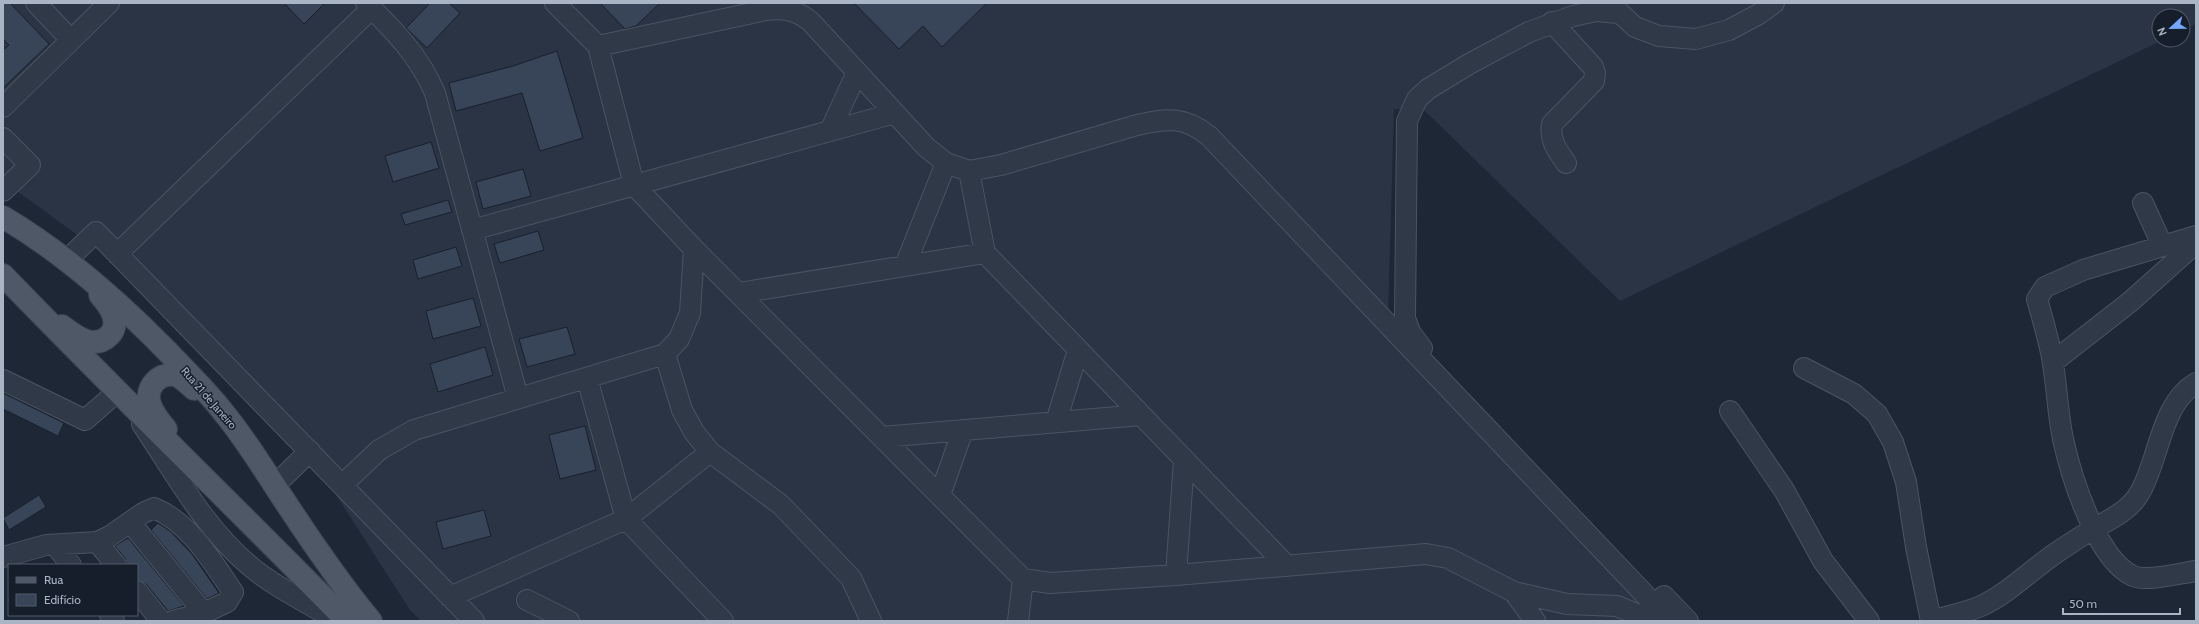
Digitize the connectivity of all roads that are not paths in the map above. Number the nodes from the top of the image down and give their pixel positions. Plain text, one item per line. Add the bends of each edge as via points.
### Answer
1 (109, 3) edge
2 (555, 3) edge
3 (1774, 3) edge
4 (39, 4) edge
5 (369, 6) edge
6 (1614, 8) edge
7 (1552, 22) junction
8 (71, 40) junction
9 (598, 46) junction
10 (857, 72) junction
11 (3, 107) edge
12 (895, 113) junction
13 (830, 131) junction
14 (3, 138) edge
15 (946, 163) junction
16 (1566, 163) dead end
17 (969, 171) junction
18 (634, 185) junction
19 (3, 191) edge
20 (2143, 203) dead end
21 (3, 217) edge
22 (472, 230) junction
23 (2196, 236) edge
24 (2196, 244) edge
25 (2162, 245) junction
26 (694, 249) junction
27 (985, 253) junction
28 (117, 254) junction
29 (70, 262) junction
30 (905, 266) junction
31 (4, 276) edge
32 (739, 293) junction
33 (26, 299) junction
34 (1078, 350) junction
35 (665, 354) junction
36 (2053, 362) junction
37 (1804, 368) dead end
38 (587, 378) junction
39 (3, 380) edge
40 (2196, 383) edge
41 (123, 398) junction
42 (518, 398) junction
43 (1730, 411) dead end
44 (1141, 415) junction
45 (1056, 422) junction
46 (963, 430) junction
47 (882, 437) junction
48 (310, 451) junction
49 (710, 452) junction
50 (258, 459) junction
51 (1184, 460) junction
52 (275, 485) junction
53 (342, 485) junction
54 (940, 495) junction
55 (225, 498) junction
56 (626, 519) junction
57 (130, 522) junction
58 (2094, 529) junction
59 (97, 542) junction
60 (55, 545) junction
61 (3, 558) edge
62 (70, 564) edge
63 (115, 564) edge
64 (1287, 566) junction
65 (2196, 571) edge
66 (1176, 575) junction
67 (1023, 579) junction
68 (138, 592) edge
69 (1514, 592) junction
70 (450, 598) junction
71 (527, 600) dead end
72 (204, 613) junction
73 (1665, 620) edge
74 (161, 621) edge
75 (174, 621) edge
76 (337, 621) edge
77 (347, 621) edge
78 (371, 621) edge
79 (474, 621) edge
80 (569, 621) edge
81 (723, 621) edge
82 (871, 621) edge
83 (1018, 621) edge
84 (1535, 621) edge
85 (1688, 621) edge
86 (1869, 621) edge
87 (1931, 621) edge

1 - 8 street
2 - 9 street
3 - 6 street via 1729,30 1696,39 1658,36 1635,27
4 - 8 street
5 - 22 street via 413,53 427,72
5 - 28 street
6 - 7 street
7 - 16 street via 1593,67 1595,73 1594,81 1552,124 1550,134
7 - 85 street via 1469,64 1428,89 1417,98 1411,108 1407,121 1405,318 1410,332 1421,346
8 - 11 street
9 - 10 street via 766,10 789,9 811,22
9 - 18 street
10 - 12 street
10 - 13 street
12 - 13 street
12 - 15 street via 926,147
13 - 18 street
14 - 19 street via 30,165
15 - 17 street
15 - 30 street
17 - 27 street
17 - 73 street via 1001,165 1137,124 1160,120 1185,121 1197,125
18 - 22 street
18 - 26 street
20 - 25 street
21 - 29 main road, Rua 21 de Janeiro
22 - 42 street
23 - 25 street
24 - 36 street via 2148,287
25 - 36 street via 2083,270 2045,287 2037,299
26 - 32 street
26 - 35 street via 690,313 680,339
27 - 30 street
27 - 34 street
28 - 29 street via 96,232
28 - 48 street
29 - 33 main road via 111,310 115,320 113,330 107,338 99,342 90,342 81,338
29 - 50 main road, Rua 21 de Janeiro via 143,327 185,370 224,413
30 - 32 street
31 - 33 main road
32 - 47 street
33 - 41 main road
34 - 44 street
34 - 45 street
35 - 38 street
35 - 49 street via 682,410 694,432
36 - 58 street via 2063,439 2075,484
37 - 87 street via 1854,394 1877,414 1893,442 1906,482
38 - 42 street
38 - 56 street
39 - 41 street via 85,420
40 - 58 street via 2184,391 2176,403 2138,496 2114,517
41 - 55 main road
41 - 76 street via 203,517 235,553 262,576
42 - 53 street via 414,430 379,450
43 - 86 street via 1784,490 1823,560
44 - 45 street
44 - 51 street
45 - 46 street
46 - 47 street
46 - 54 street
47 - 54 street
48 - 52 street
48 - 53 street
49 - 56 street
49 - 82 street via 781,505 851,578
50 - 52 main road, Rua 21 de Janeiro
50 - 55 main road via 185,381 174,375 156,380 150,390 149,400 155,414
51 - 64 street
51 - 66 street
52 - 78 main road, Rua 21 de Janeiro via 336,577
53 - 70 street
54 - 67 street
55 - 77 main road
56 - 70 street
56 - 81 street
57 - 59 street
57 - 72 street
57 - 72 street via 154,508 168,514 203,547 233,592 228,602
58 - 65 street via 2121,570 2135,577 2150,578
58 - 87 street via 1986,603
59 - 60 street
59 - 63 street
60 - 61 street via 46,545
60 - 62 street
64 - 66 street
64 - 69 street via 1426,554 1448,558
66 - 67 street via 1050,583
67 - 83 street
68 - 74 street
69 - 73 street via 1567,604 1617,606
69 - 84 street
70 - 79 street
71 - 80 street
72 - 75 street

